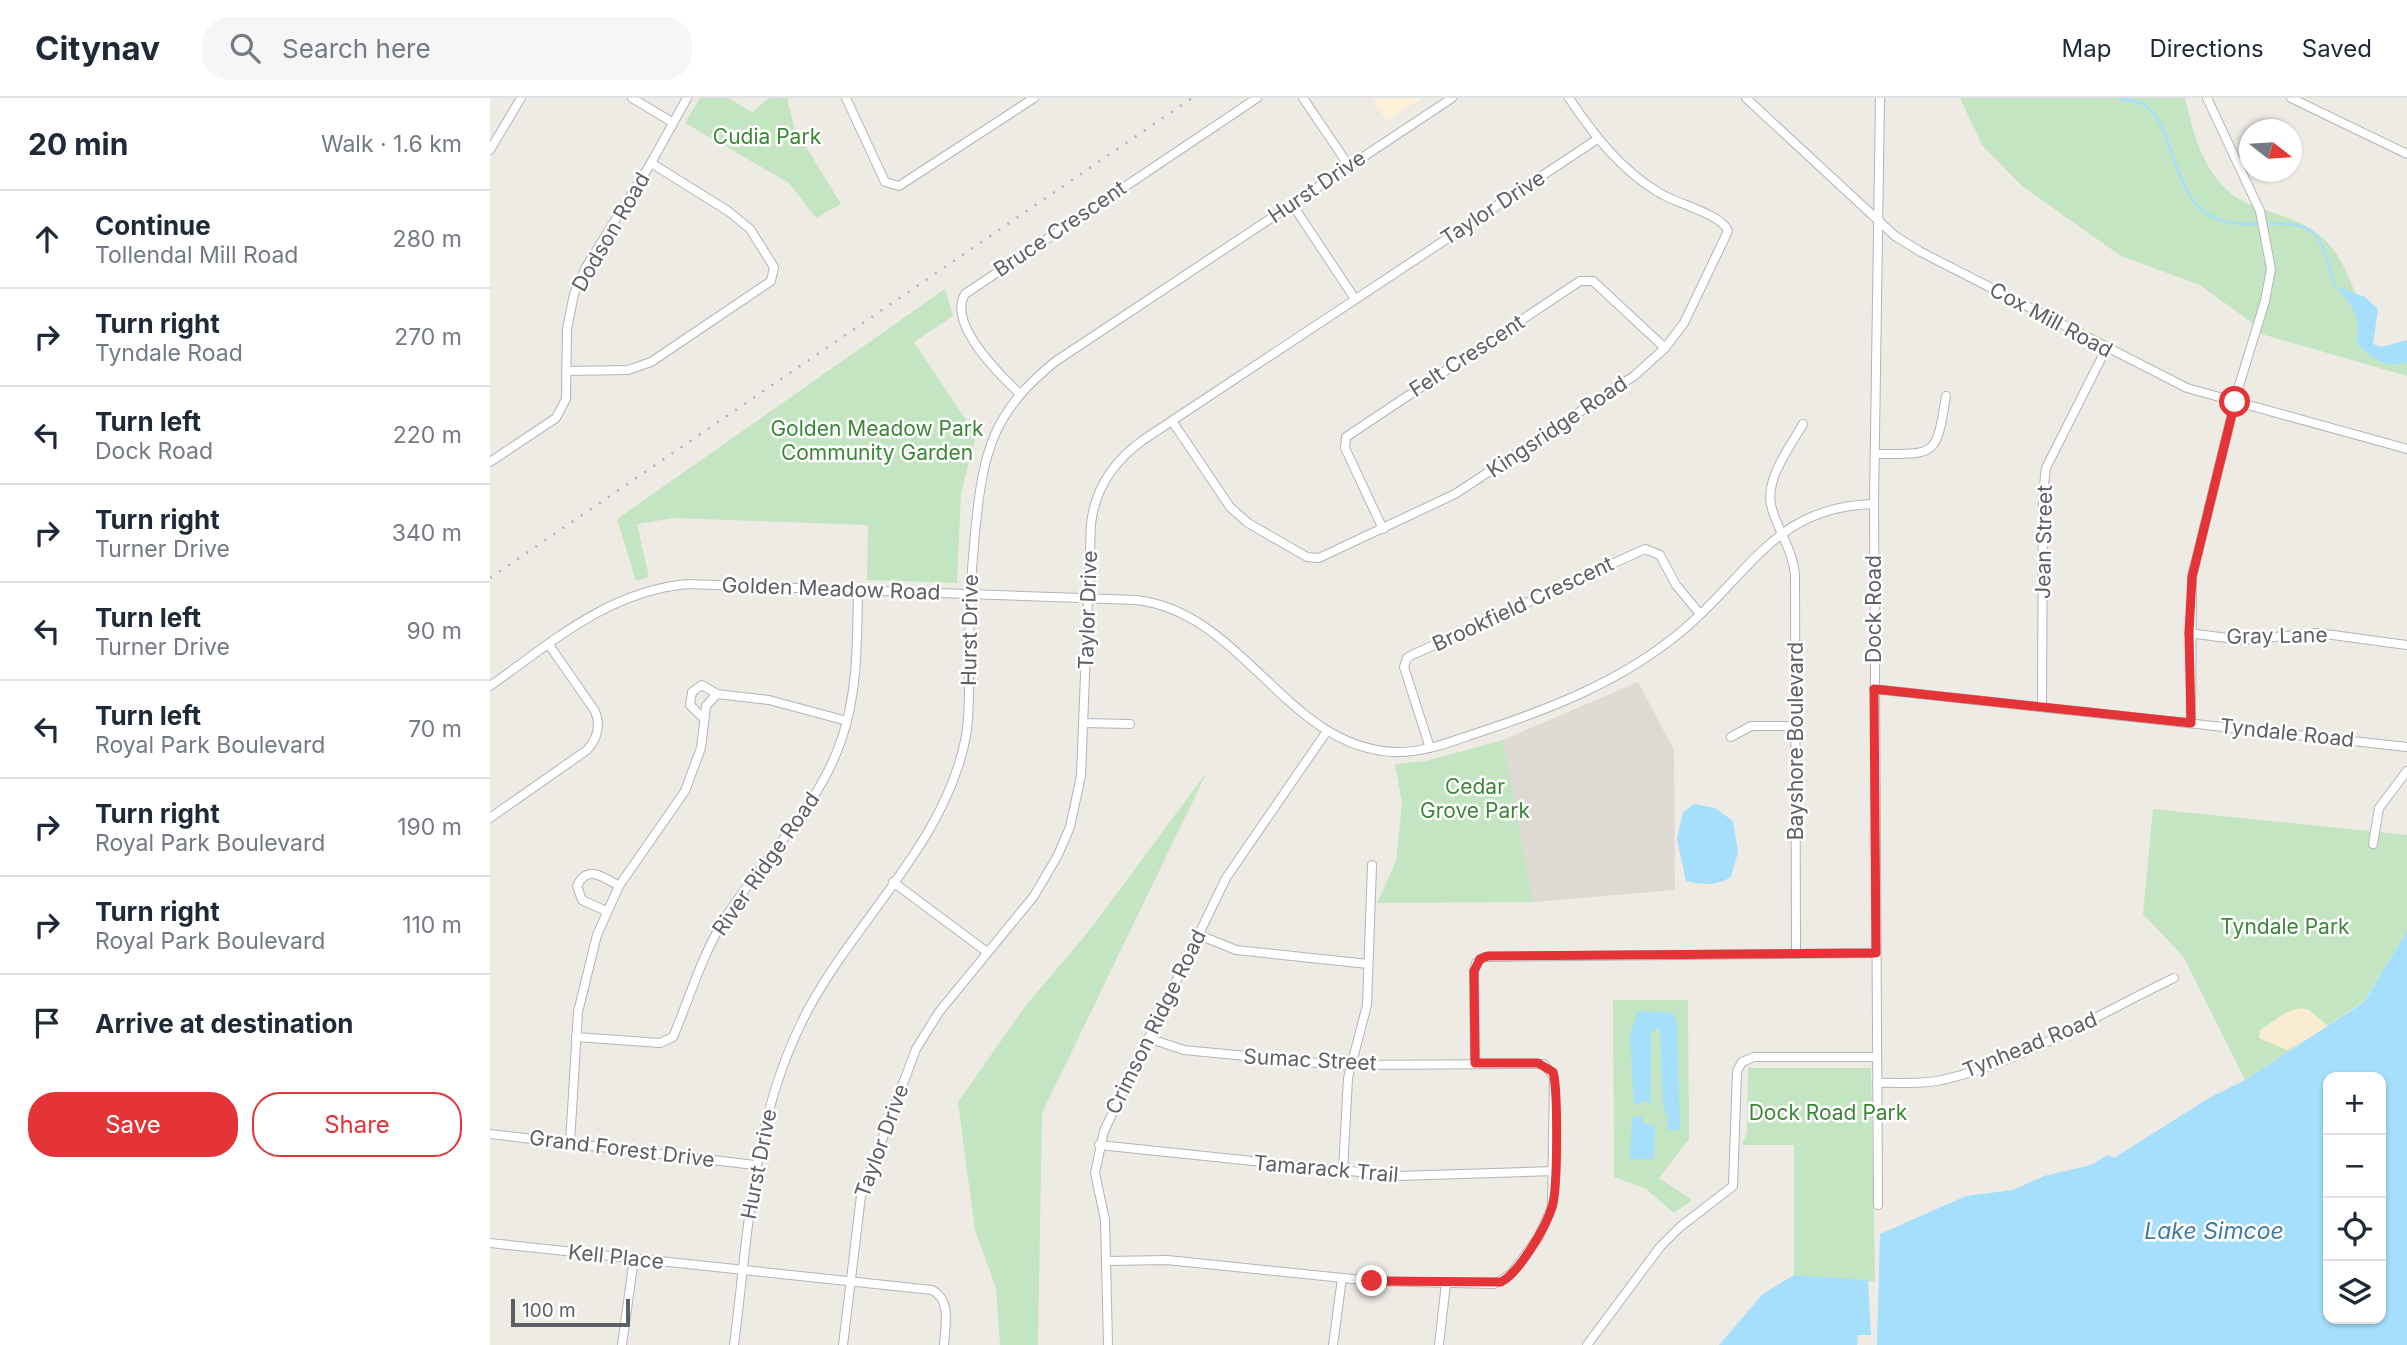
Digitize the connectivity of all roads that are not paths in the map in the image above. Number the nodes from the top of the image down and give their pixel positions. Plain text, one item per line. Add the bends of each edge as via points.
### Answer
1 (521, 98) edge
2 (632, 98) edge
3 (687, 98) edge
4 (846, 98) edge
5 (1034, 98) edge
6 (1258, 98) edge
7 (1303, 98) edge
8 (1452, 98) edge
9 (1569, 98) edge
10 (1746, 98) edge
11 (1880, 98) edge
12 (2207, 98) edge
13 (2291, 98) edge
14 (672, 122) junction
15 (1596, 140) junction
16 (490, 150) edge
17 (2407, 154) edge
18 (651, 163) junction
19 (1349, 166) junction
20 (1292, 204) junction
21 (1879, 219) junction
22 (1355, 299) junction
23 (1665, 348) junction
24 (2106, 349) junction
25 (566, 371) junction
26 (1020, 394) junction
27 (1946, 396) dead end
28 (2235, 402) junction
29 (1172, 421) junction
30 (1803, 424) dead end
31 (2407, 449) edge
32 (1875, 454) junction
33 (490, 462) edge
34 (1874, 504) junction
35 (1383, 528) junction
36 (1782, 531) junction
37 (858, 591) junction
38 (971, 594) junction
39 (1088, 598) junction
40 (1700, 614) junction
41 (2189, 633) junction
42 (550, 645) junction
43 (2407, 645) edge
44 (490, 686) edge
45 (1874, 689) junction
46 (717, 694) junction
47 (2042, 707) junction
48 (704, 719) junction
49 (847, 722) junction
50 (1084, 723) junction
51 (2191, 723) junction
52 (1130, 724) dead end
53 (1796, 726) junction
54 (1326, 731) junction
55 (1731, 737) dead end
56 (2407, 747) edge
57 (1430, 748) junction
58 (2407, 771) edge
59 (490, 818) edge
60 (2373, 844) dead end
61 (1372, 865) dead end
62 (893, 882) junction
63 (619, 886) junction
64 (606, 911) junction
65 (1199, 935) junction
66 (987, 952) junction
67 (1796, 952) junction
68 (1876, 953) junction
69 (1368, 964) junction
70 (2174, 978) dead end
71 (576, 1037) junction
72 (1148, 1038) junction
73 (1876, 1057) junction
74 (1475, 1063) junction
75 (1352, 1065) junction
76 (1877, 1083) junction
77 (490, 1134) edge
78 (570, 1143) junction
79 (1099, 1145) junction
80 (755, 1165) junction
81 (1343, 1171) junction
82 (1554, 1171) junction
83 (1878, 1205) dead end
84 (490, 1243) edge
85 (634, 1258) junction
86 (1107, 1261) junction
87 (742, 1270) junction
88 (1342, 1278) junction
89 (850, 1281) junction
90 (1446, 1283) junction
91 (622, 1345) edge
92 (734, 1345) edge
93 (843, 1345) edge
94 (944, 1345) edge
95 (1108, 1345) edge
96 (1334, 1345) edge
97 (1439, 1345) edge
98 (1587, 1345) edge

1 - 16 street
2 - 14 street
3 - 14 street, Dodson Road
4 - 5 street via 885,182 899,186
6 - 26 street, Bruce Crescent via 965,294 960,313 965,326 992,366
7 - 19 street
8 - 19 street, Hurst Drive
9 - 15 street, Kingsridge Road
10 - 21 street, Cox Mill Road
11 - 21 street, Dock Road
12 - 28 street via 2260,211 2271,269
13 - 17 street
14 - 18 street, Dodson Road
15 - 22 street, Taylor Drive
15 - 23 street, Kingsridge Road via 1648,186 1721,220 1728,231 1698,299
18 - 25 street, Dodson Road via 574,294
18 - 25 street via 750,229 774,267 771,281 651,362 628,370
19 - 20 street, Hurst Drive
20 - 22 street
20 - 26 street, Hurst Drive via 1056,360
21 - 24 street, Cox Mill Road via 1921,252
21 - 32 street, Dock Road
22 - 29 street, Taylor Drive
23 - 35 street, Kingsridge Road via 1634,376 1455,494
23 - 35 street, Felt Crescent via 1593,281 1580,281 1346,438 1345,448
24 - 28 street, Cox Mill Road via 2187,388
24 - 47 street, Jean Street via 2046,468 2042,494
25 - 33 street, Dodson Road via 566,399 556,418
26 - 38 street, Hurst Drive via 992,441 981,474
27 - 32 street via 1939,440 1932,449 1920,454
28 - 31 street, Cox Mill Road
28 - 41 street via 2192,577
29 - 35 street, Kingsridge Road via 1230,507 1248,523 1307,557 1319,558
29 - 39 street, Taylor Drive via 1125,455 1101,488 1092,512
30 - 36 street, Bayshore Boulevard via 1771,493 1772,511
32 - 34 street, Dock Road
34 - 36 street, Golden Meadow Road via 1823,510
34 - 45 street, Dock Road
36 - 40 street, Golden Meadow Road
36 - 53 street, Bayshore Boulevard via 1796,575
37 - 38 street, Golden Meadow Road
37 - 42 street, Golden Meadow Road via 661,586 620,599
37 - 49 street, River Ridge Road via 855,677
38 - 39 street, Golden Meadow Road
38 - 62 street, Hurst Drive via 969,701 960,761 933,824
39 - 50 street, Taylor Drive
39 - 54 street, Golden Meadow Road via 1144,601 1190,617 1220,636
40 - 57 street, Golden Meadow Road via 1647,658 1612,679 1532,715
40 - 57 street, Brookfield Crescent via 1676,585 1660,555 1645,549 1412,655 1404,667
41 - 43 street, Gray Lane via 2242,640 2318,633
41 - 51 street
42 - 44 street, Golden Meadow Road
42 - 59 street via 595,711 595,738 587,750
45 - 47 street, Tyndale Road
45 - 68 street, Dock Road
46 - 48 street via 706,706
46 - 48 street via 702,685 692,692 690,705
46 - 49 street via 769,700
47 - 51 street, Tyndale Road
48 - 63 street via 701,748 685,791
49 - 71 street, River Ridge Road via 819,787 711,942 671,1040
50 - 52 street
50 - 66 street, Taylor Drive via 1080,786 1062,848 1034,896
51 - 56 street, Tyndale Road
53 - 55 street via 1751,726
53 - 67 street, Bayshore Boulevard
54 - 57 street, Golden Meadow Road via 1375,750
54 - 65 street, Crimson Ridge Road via 1234,865
58 - 60 street via 2379,808
61 - 69 street
62 - 66 street
62 - 80 street, Hurst Drive via 808,1009 781,1072
63 - 64 street
63 - 64 street via 597,873 580,880 577,886 582,900
64 - 71 street via 587,966
65 - 69 street via 1236,950
65 - 72 street, Crimson Ridge Road
66 - 89 street, Taylor Drive via 939,1012 910,1064 861,1196
67 - 68 street
67 - 74 street via 1483,957 1475,966
68 - 73 street, Dock Road
69 - 75 street via 1366,1016
70 - 76 street, Tynhead Road via 2059,1038 2003,1061 1939,1081
71 - 78 street
72 - 75 street, Sumac Street via 1184,1050
72 - 79 street, Crimson Ridge Road
73 - 76 street, Dock Road
73 - 98 street via 1754,1057 1742,1062 1737,1071 1734,1186 1660,1248
74 - 75 street, Sumac Street
74 - 82 street, Sumac Street via 1538,1063 1553,1072
75 - 81 street
76 - 83 street, Dock Road
77 - 78 street, Grand Forest Drive
78 - 80 street, Grand Forest Drive
79 - 81 street, Tamarack Trail
79 - 86 street, Crimson Ridge Road via 1095,1173 1105,1220
80 - 87 street, Hurst Drive
81 - 82 street, Tamarack Trail via 1408,1176
82 - 90 street via 1552,1207 1545,1225 1506,1280
84 - 85 street, Kell Place
85 - 87 street, Kell Place
85 - 91 street
86 - 88 street via 1167,1260
86 - 95 street, Crimson Ridge Road
87 - 89 street, Kell Place
87 - 92 street, Hurst Drive
88 - 90 street
88 - 96 street
89 - 93 street, Taylor Drive
89 - 94 street, Kell Place via 939,1293 946,1307
90 - 97 street

